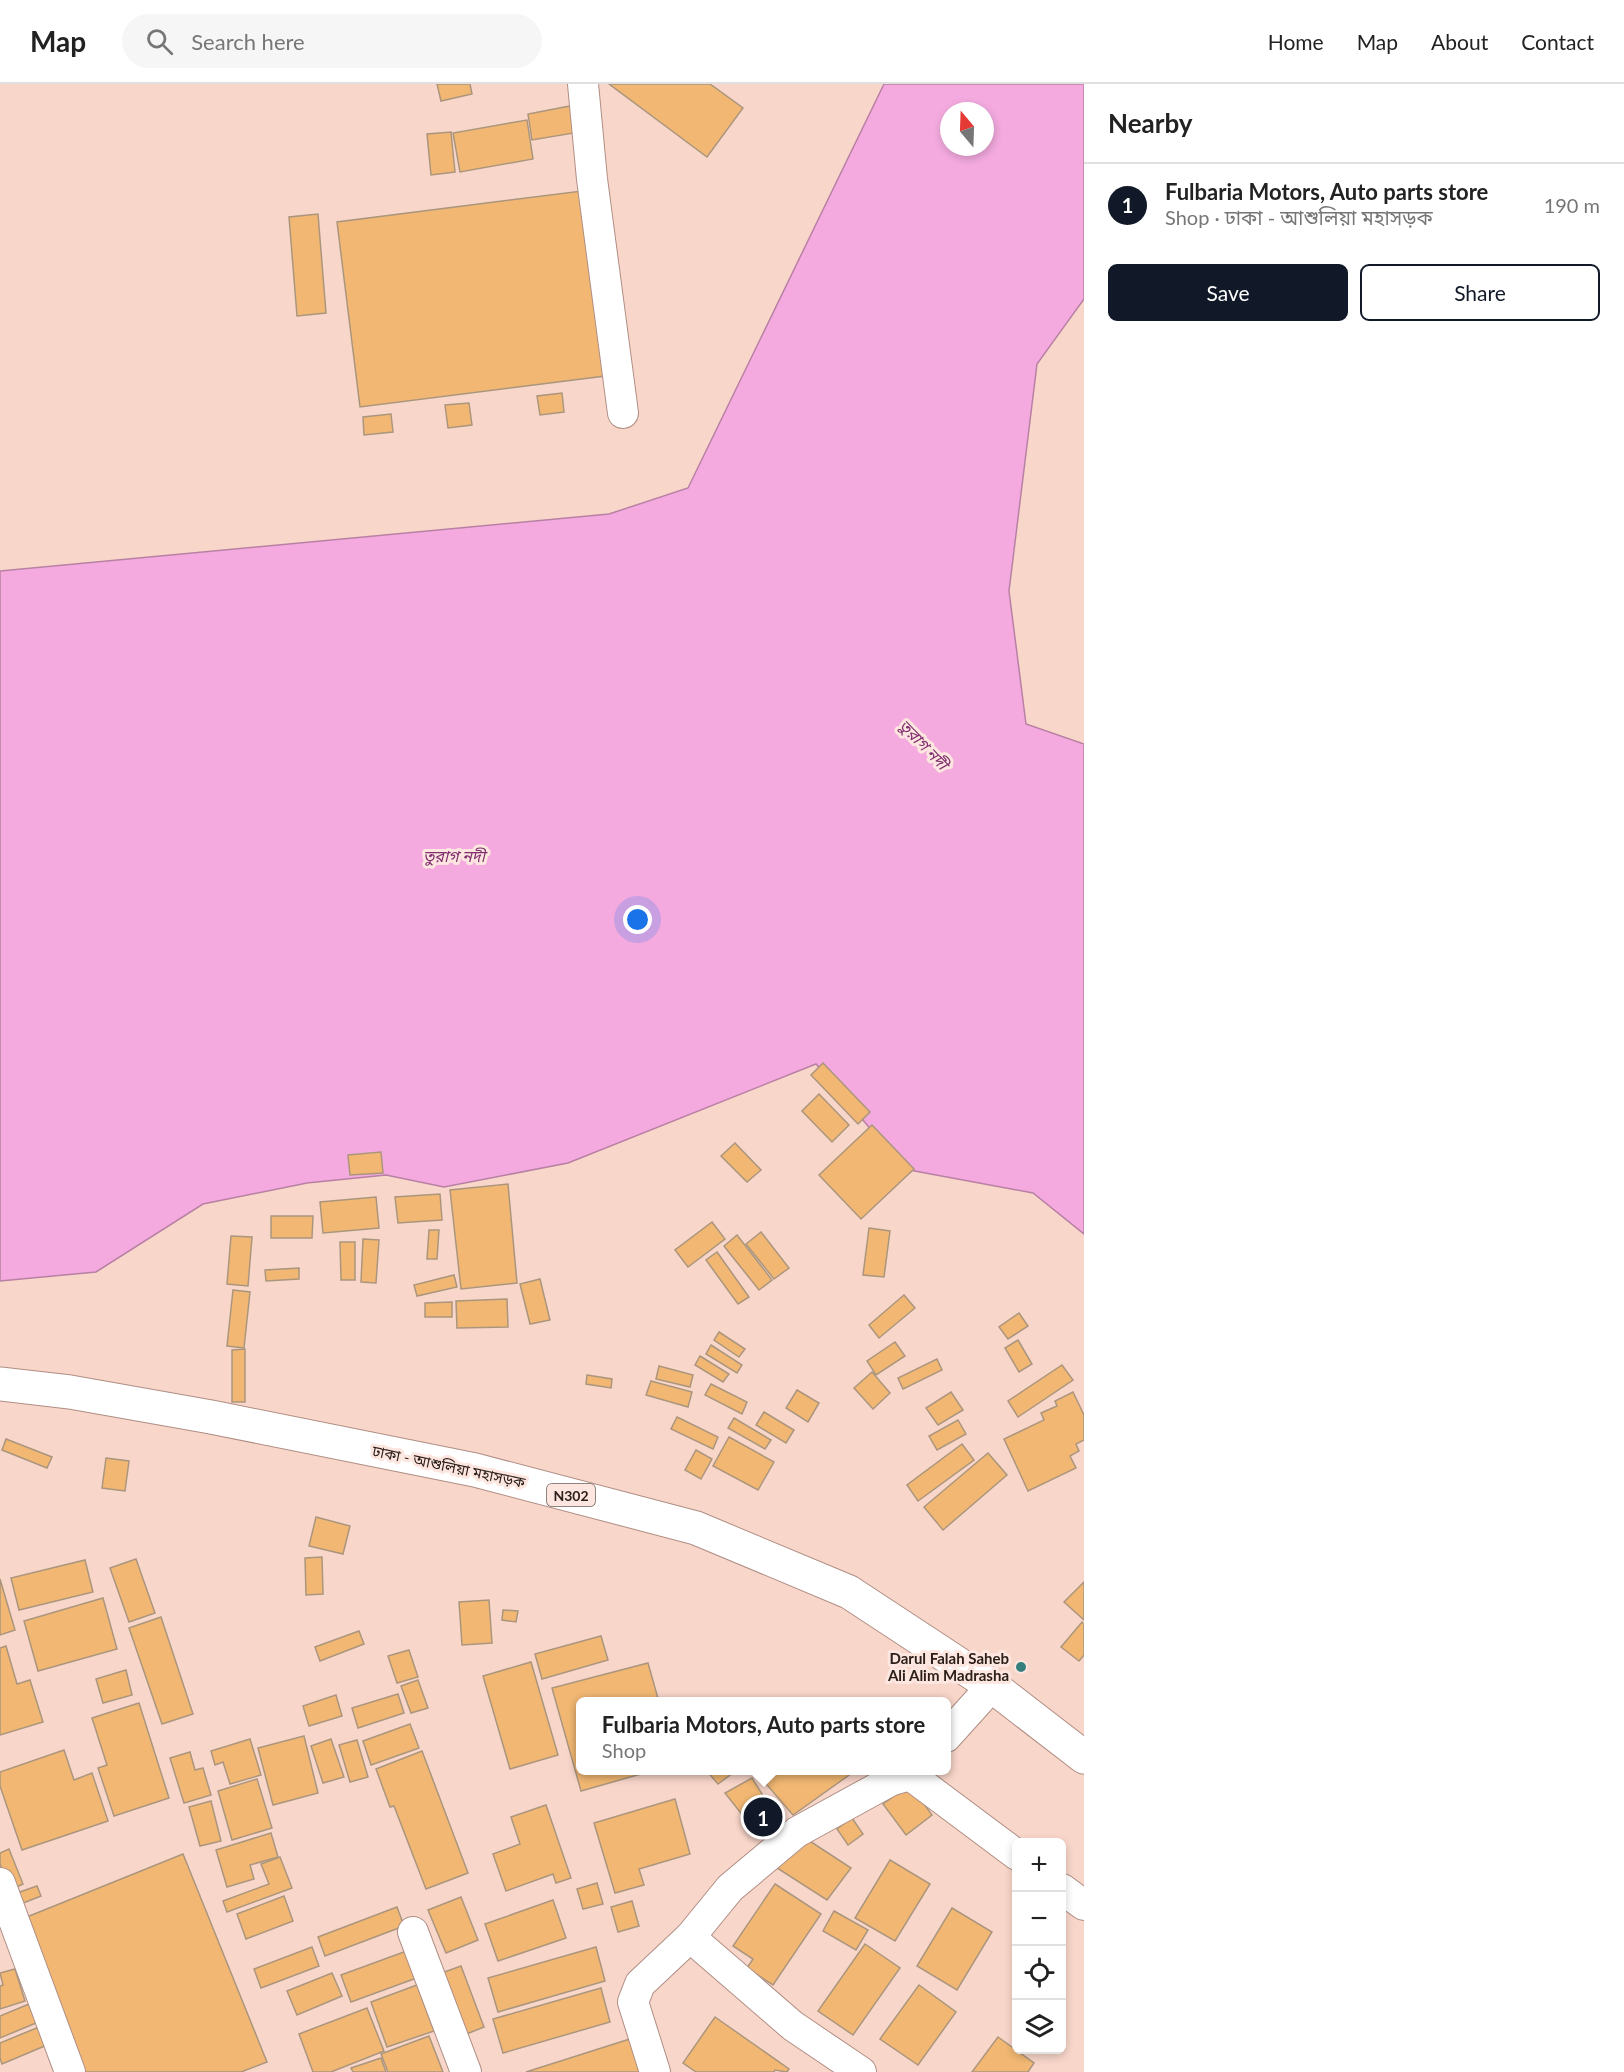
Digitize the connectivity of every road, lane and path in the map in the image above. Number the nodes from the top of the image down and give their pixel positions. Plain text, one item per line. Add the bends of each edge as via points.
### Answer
1 (583, 84) edge
2 (623, 413) dead end
3 (0, 1384) edge
4 (992, 1686) junction
5 (951, 1731) edge
6 (1084, 1757) edge
7 (907, 1775) edge
8 (916, 1775) edge
9 (1012, 1851) edge
10 (0, 1883) edge
11 (1066, 1892) edge
12 (1084, 1905) edge
13 (413, 1932) dead end
14 (690, 1937) junction
15 (70, 2072) edge
16 (466, 2072) edge
17 (655, 2072) edge
18 (861, 2072) edge

1 - 2 street
3 - 4 highway, ঢাকা - আশুলিয়া মহাসড়ক / N302 via 210,1417 463,1467 696,1528 849,1592
4 - 5 street
4 - 6 highway, ঢাকা - আশুলিয়া মহাসড়ক / N302
7 - 14 street via 797,1832 730,1888
8 - 9 street
10 - 15 street
11 - 12 street
13 - 16 street
14 - 17 street via 640,1984 633,2002
14 - 18 street via 793,2026

